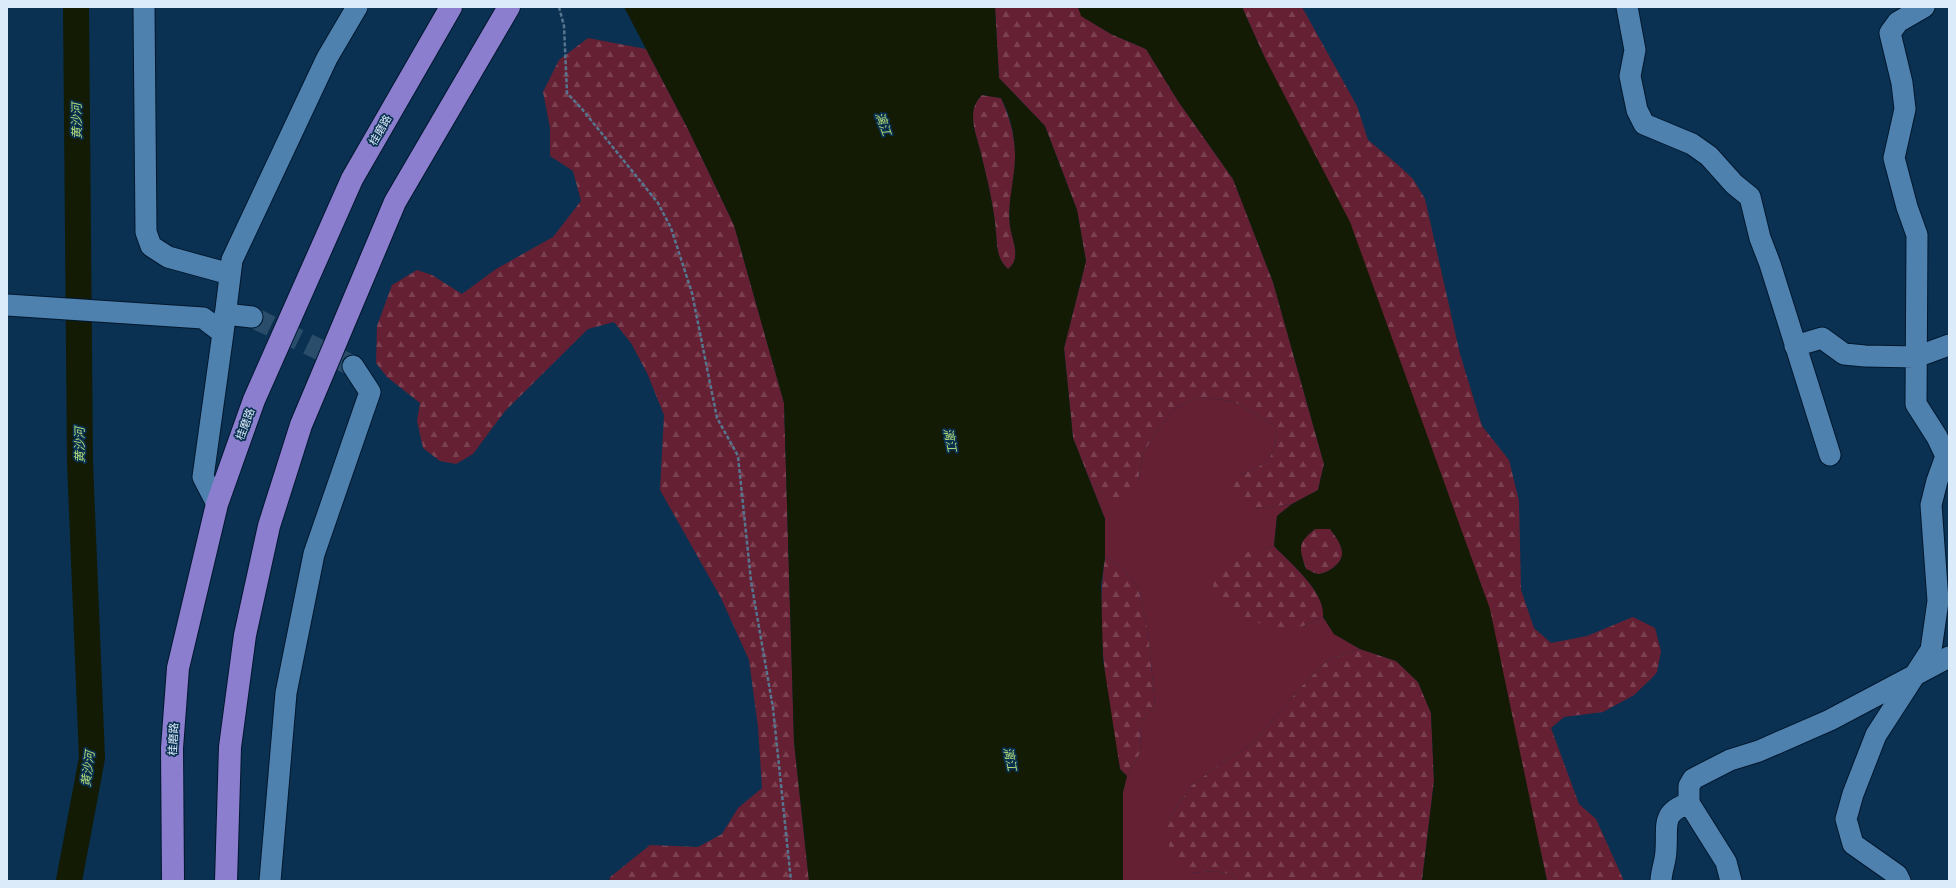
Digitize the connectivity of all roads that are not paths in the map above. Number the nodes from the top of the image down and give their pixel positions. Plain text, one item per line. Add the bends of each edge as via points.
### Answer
1 (144, 7) edge
2 (356, 7) edge
3 (451, 7) edge
4 (1627, 7) edge
5 (1924, 7) edge
6 (505, 13) edge
7 (230, 274) junction
8 (7, 306) edge
9 (252, 316) tunnel mouth
10 (224, 323) junction
11 (1949, 345) edge
12 (1795, 346) junction
13 (1916, 357) junction
14 (354, 366) tunnel mouth
15 (1830, 456) dead end
16 (217, 504) junction
17 (1949, 657) edge
18 (1916, 675) junction
19 (1688, 803) junction
20 (172, 881) edge
21 (226, 881) edge
22 (270, 881) edge
23 (1661, 881) edge
24 (1731, 881) edge
25 (1900, 881) edge

1 - 7 street via 146,232 151,246 168,257
2 - 7 street via 327,58 245,231 232,260
3 - 16 main road, 桂磨路 via 352,179 254,400
4 - 12 street via 1635,50 1630,76 1637,110 1644,124 1692,144 1710,156 1734,184 1750,197 1760,238
5 - 13 street via 1898,22 1890,33 1902,83 1905,109 1894,158 1917,235
6 - 21 main road via 395,202 301,425 269,526 246,634 230,748
7 - 10 street
8 - 10 street via 203,318
9 - 10 street
10 - 16 street via 203,477
11 - 13 street
12 - 13 street via 1822,338 1844,354
12 - 15 street
13 - 18 street via 1916,404 1946,456 1931,505 1938,601 1932,650
14 - 22 street via 370,392 312,562 286,693
16 - 20 main road, 桂磨路 via 178,668 172,748
17 - 18 street
18 - 19 street via 1830,720 1759,751 1730,760 1693,779 1689,786
18 - 25 street via 1876,735 1853,794 1846,820 1853,844 1897,875
19 - 23 street via 1678,806 1665,823 1666,851
19 - 24 street via 1726,862

